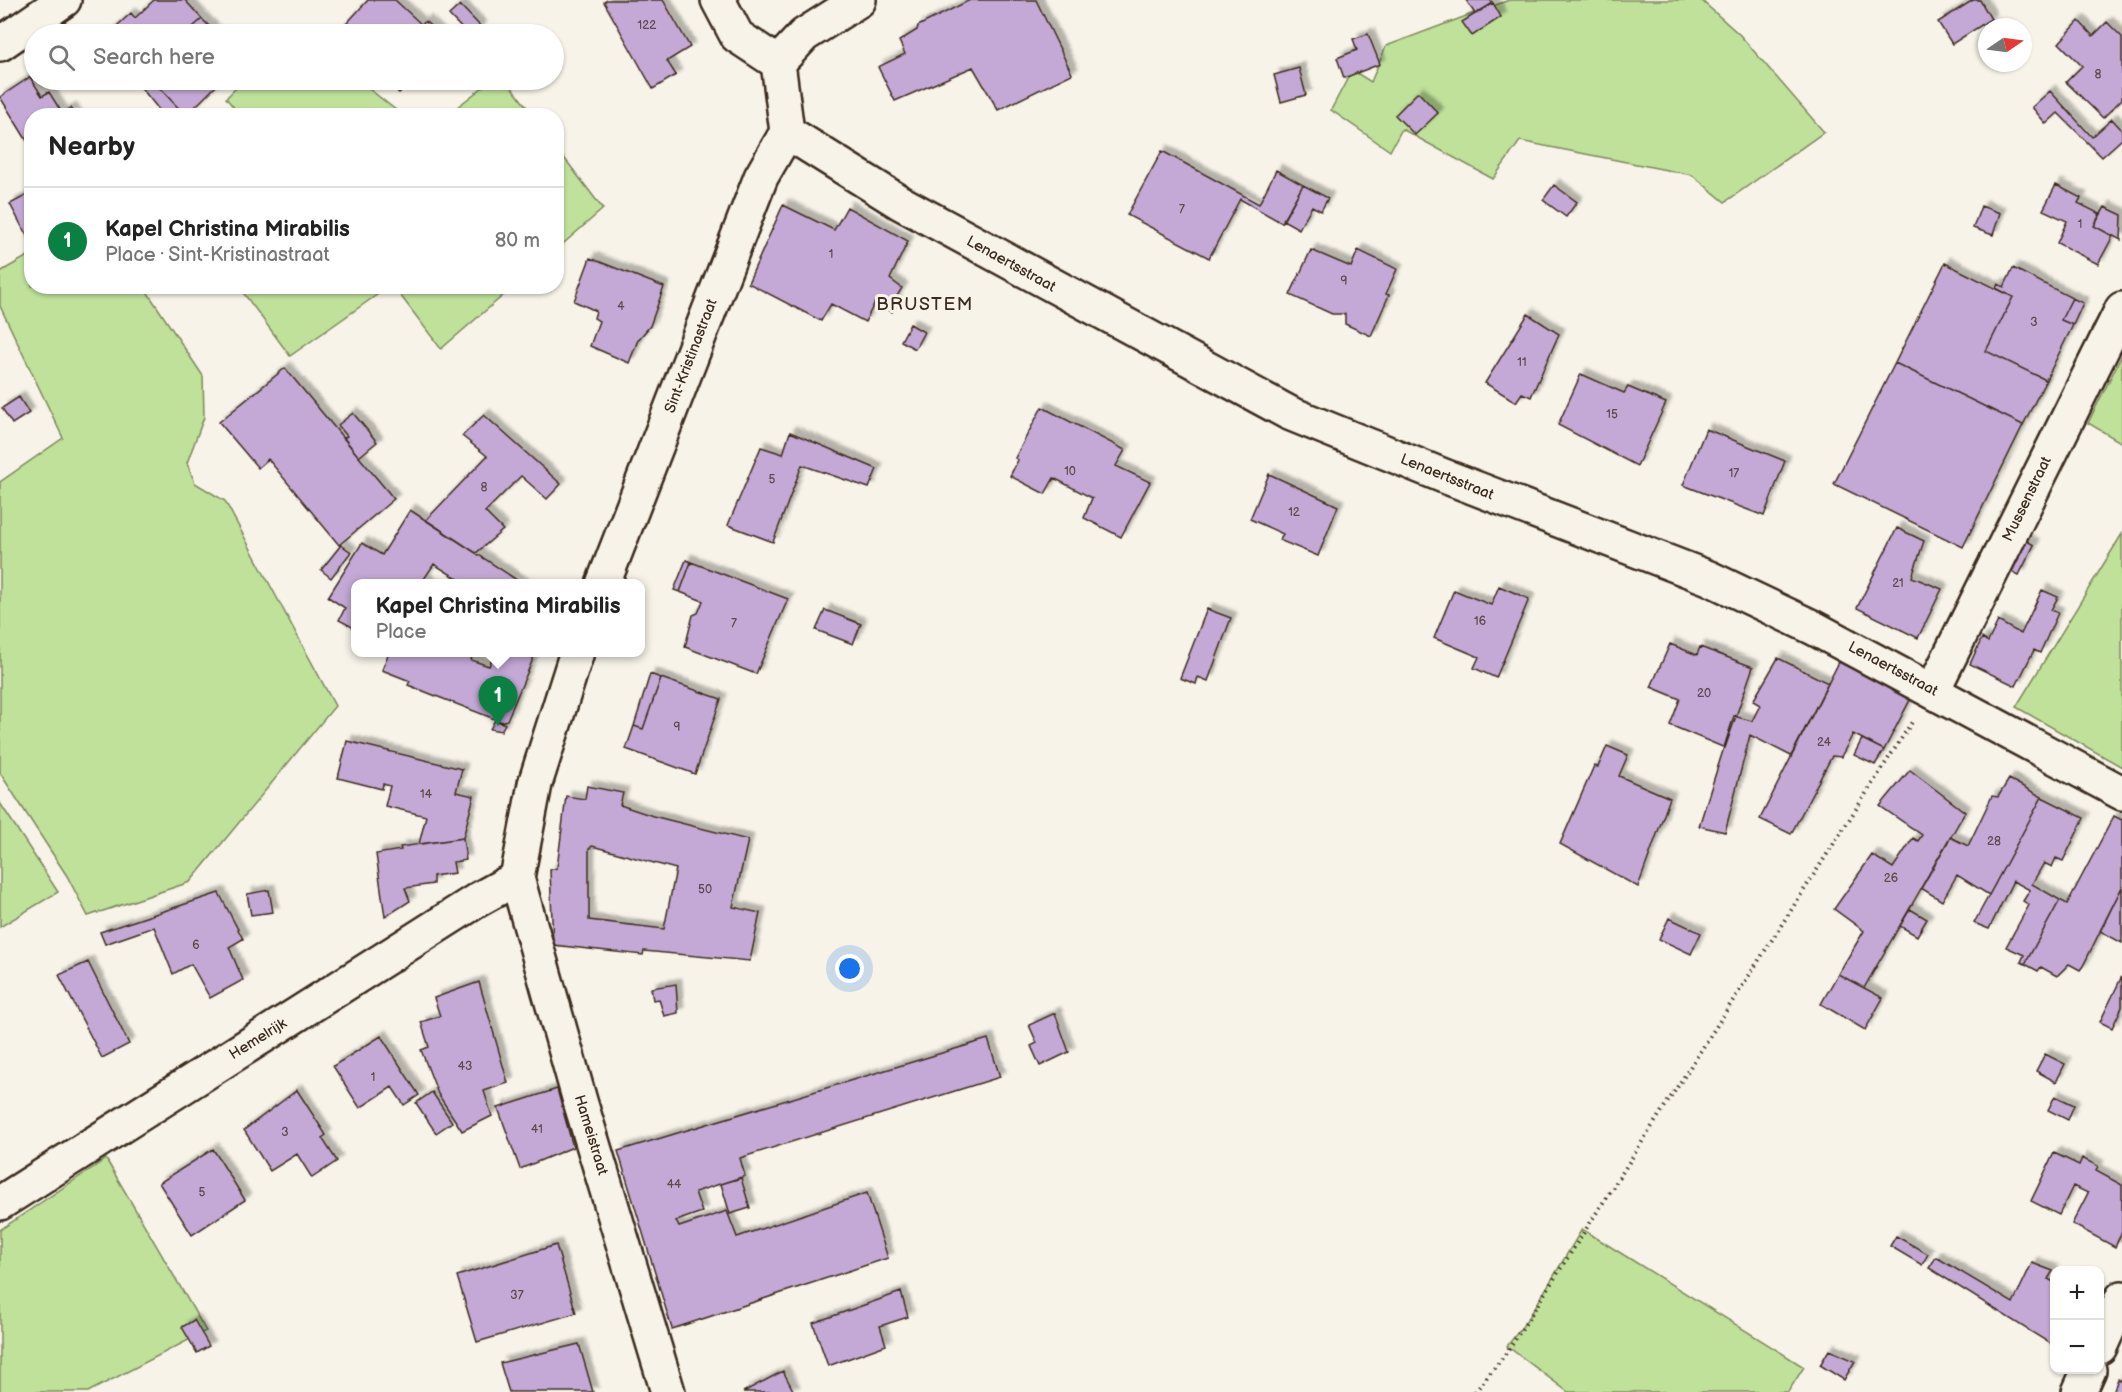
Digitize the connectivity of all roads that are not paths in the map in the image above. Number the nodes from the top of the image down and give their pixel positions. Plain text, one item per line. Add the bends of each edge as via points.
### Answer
1 (64, 0) edge
2 (718, 0) edge
3 (859, 0) edge
4 (29, 24) edge
5 (24, 28) edge
6 (0, 44) edge
7 (778, 63) junction
8 (787, 132) junction
9 (2122, 309) edge
10 (605, 579) edge
11 (575, 657) edge
12 (1933, 690) junction
13 (2122, 793) edge
14 (517, 878) junction
15 (0, 1203) edge
16 (2122, 1298) edge
17 (2104, 1338) edge
18 (2087, 1374) edge
19 (668, 1392) edge
20 (2079, 1392) edge

1 - 4 street
2 - 7 street via 737,36
3 - 7 street via 804,35
5 - 6 street
7 - 8 street
8 - 10 street, Sint-Kristinastraat via 761,177
8 - 12 street, Lenaertsstraat via 901,203 1289,413 1709,578
9 - 12 street, Mussenstraat
11 - 14 street via 536,784
12 - 13 street, Lenaertsstraat
14 - 15 street, Hemelrijk
14 - 19 street, Hameistraat
16 - 17 street
18 - 20 street

